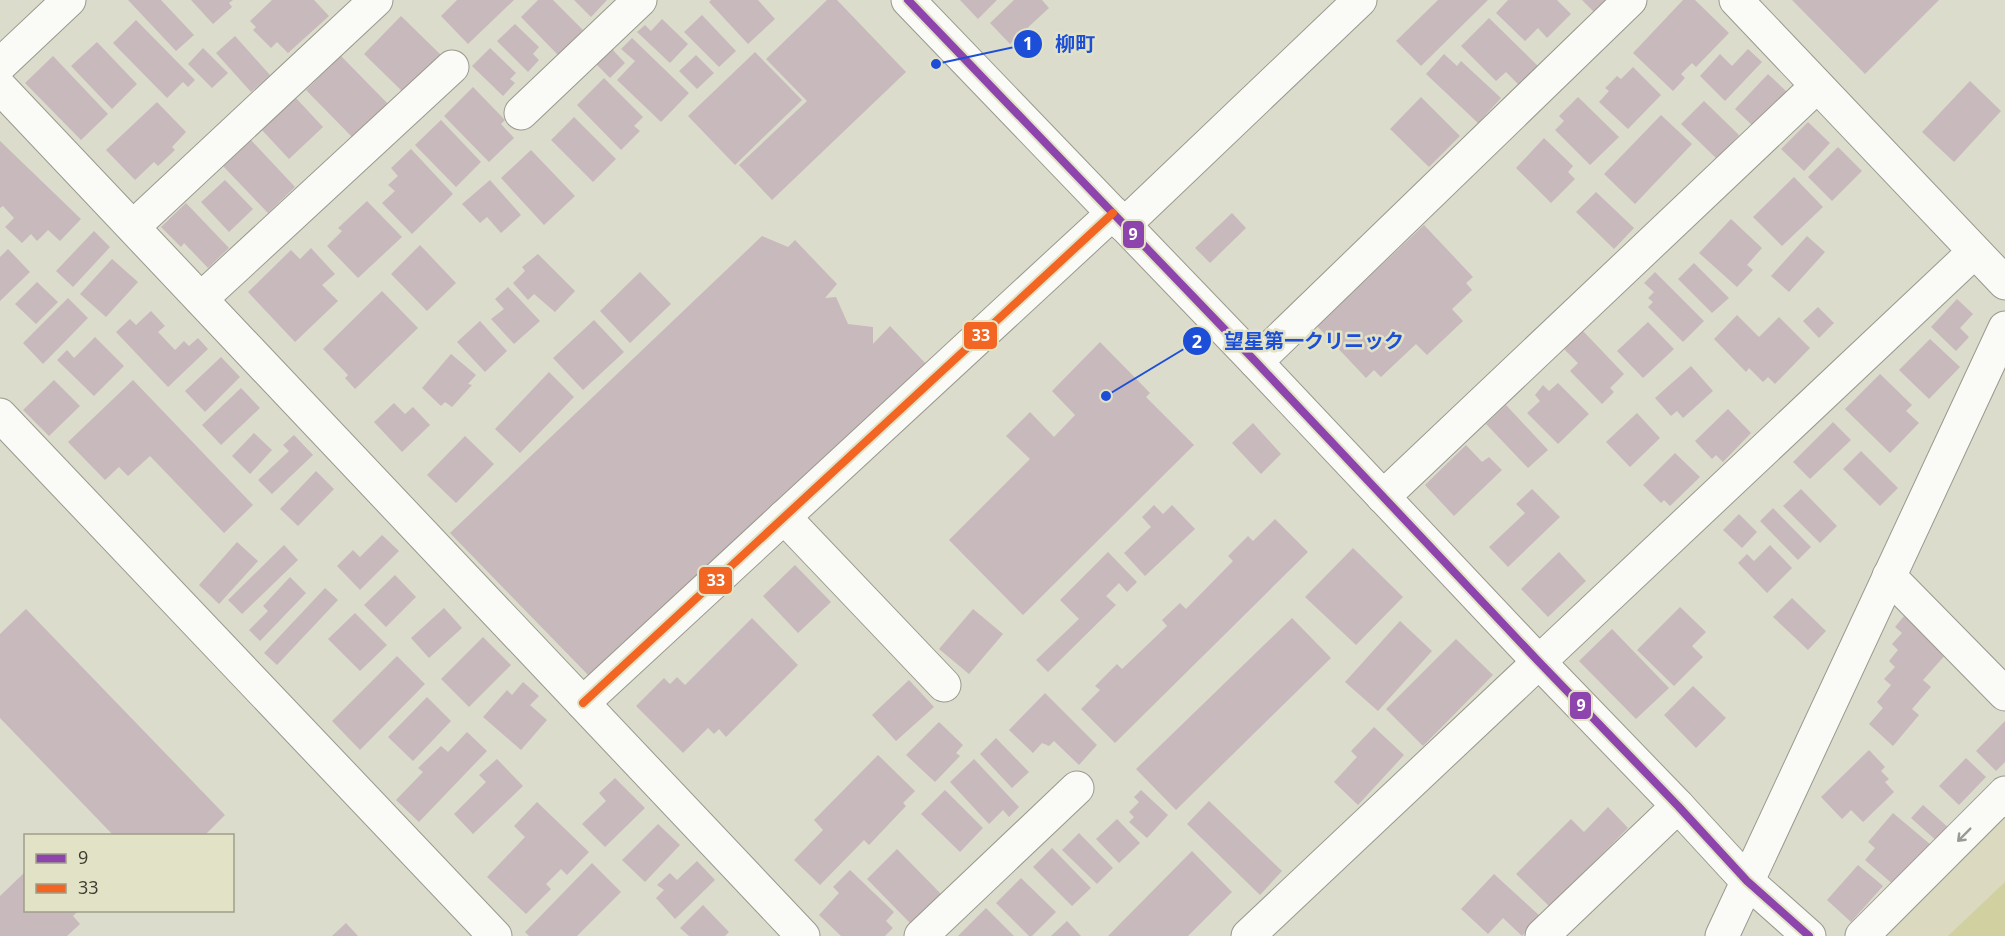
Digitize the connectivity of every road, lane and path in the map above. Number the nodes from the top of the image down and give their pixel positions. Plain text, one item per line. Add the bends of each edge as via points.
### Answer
1 (69, 0) edge
2 (376, 0) edge
3 (640, 0) edge
4 (908, 0) edge
5 (1360, 0) edge
6 (1630, 0) edge
7 (1736, 0) edge
8 (0, 65) edge
9 (452, 67) dead end
10 (0, 87) edge
11 (1817, 87) junction
12 (521, 113) dead end
13 (1118, 219) junction
14 (133, 227) junction
15 (1974, 252) junction
16 (2005, 283) edge
17 (201, 299) junction
18 (2005, 328) edge
19 (1256, 362) junction
20 (0, 415) edge
21 (1383, 497) junction
22 (784, 516) junction
23 (1889, 576) junction
24 (1539, 662) junction
25 (945, 685) dead end
26 (2005, 694) edge
27 (584, 704) junction
28 (1077, 788) dead end
29 (2005, 793) edge
30 (1678, 806) junction
31 (1747, 881) junction
32 (495, 936) edge
33 (803, 936) edge
34 (921, 936) edge
35 (1248, 936) edge
36 (1542, 936) edge
37 (1722, 936) edge
38 (1809, 936) edge
39 (1862, 936) edge

1 - 8 street
2 - 14 street
3 - 12 street
4 - 13 street
5 - 13 street
6 - 19 street
7 - 11 street
9 - 17 street
10 - 14 street
11 - 15 street
11 - 21 street
13 - 19 street
13 - 22 street
14 - 17 street
15 - 16 street
15 - 24 street
17 - 27 street
18 - 23 street
19 - 21 street
20 - 32 street
21 - 24 street
22 - 25 street
22 - 27 street
23 - 26 street
23 - 31 street
24 - 30 street
24 - 35 street
27 - 33 street
28 - 34 street
29 -> 39 street
30 - 31 street
30 - 36 street
31 - 37 street
31 - 38 street

